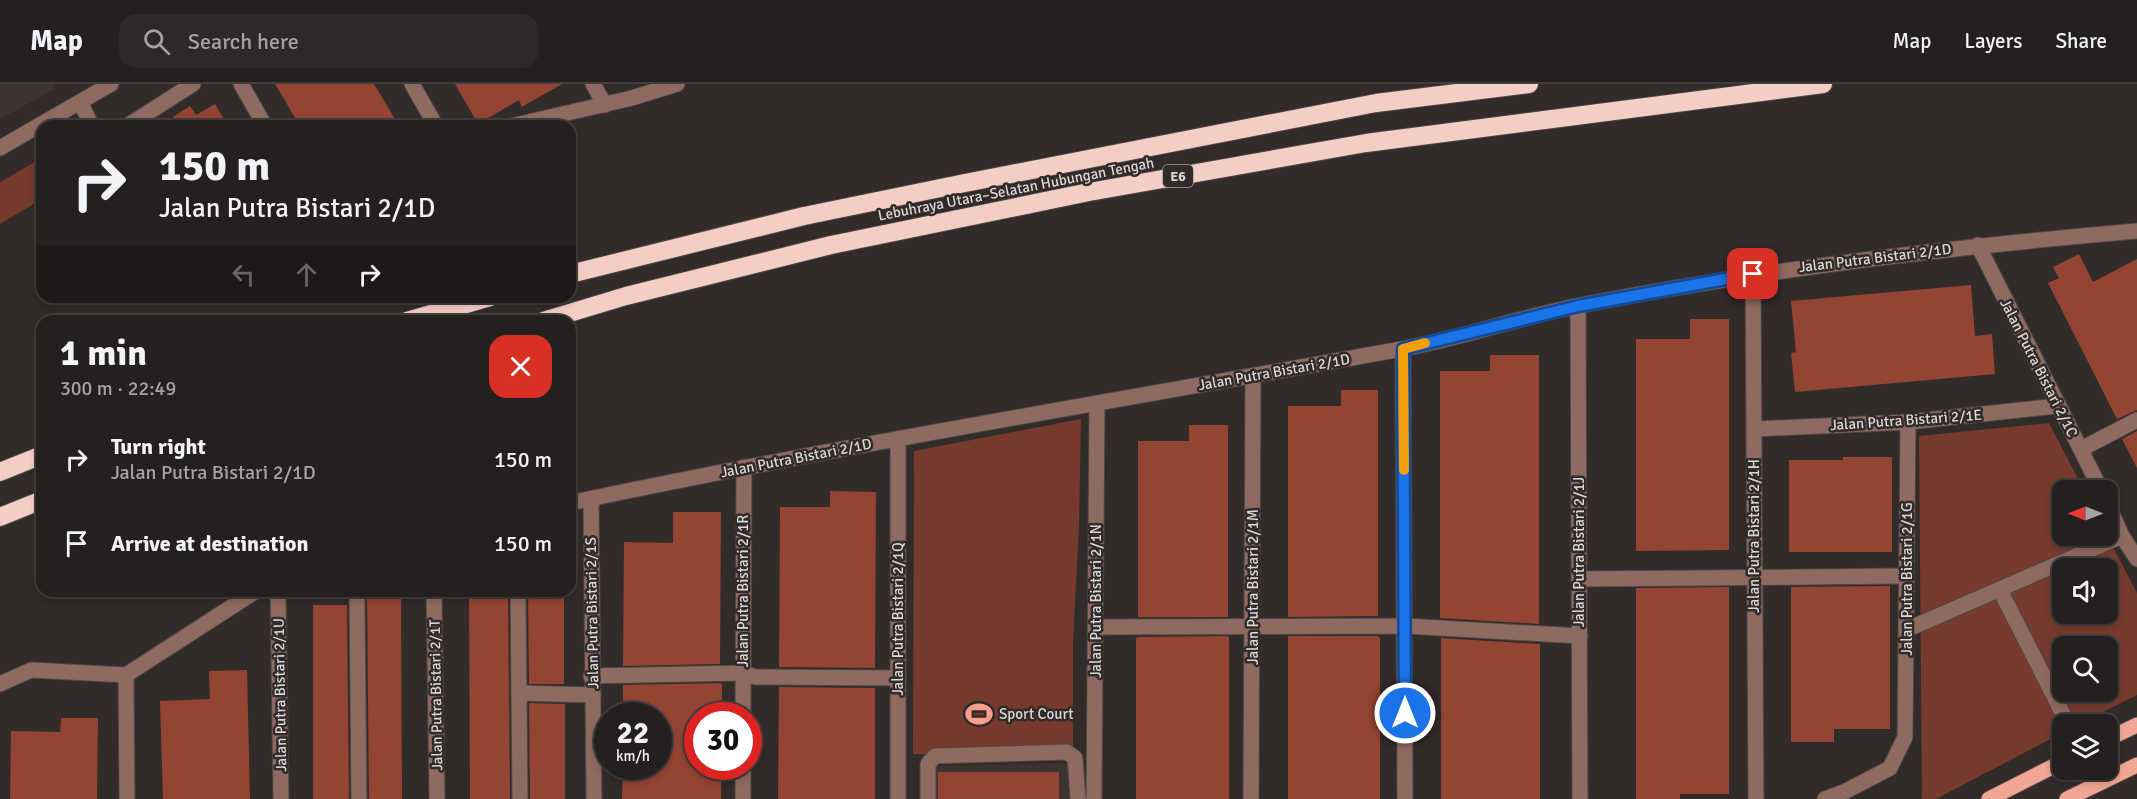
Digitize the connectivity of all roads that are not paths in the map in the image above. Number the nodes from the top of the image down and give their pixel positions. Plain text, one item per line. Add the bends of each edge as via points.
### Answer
1 (111, 84) edge
2 (193, 84) edge
3 (241, 84) edge
4 (412, 84) edge
5 (593, 84) edge
6 (677, 84) edge
7 (1529, 84) edge
8 (1823, 84) edge
9 (80, 102) junction
10 (605, 105) junction
11 (49, 120) edge
12 (89, 120) edge
13 (136, 120) edge
14 (262, 120) edge
15 (433, 120) edge
16 (538, 120) edge
17 (36, 127) edge
18 (0, 148) edge
19 (2137, 231) edge
20 (1978, 245) junction
21 (576, 273) edge
22 (1753, 274) junction
23 (469, 303) edge
24 (1578, 306) junction
25 (428, 315) edge
26 (563, 315) edge
27 (1403, 349) junction
28 (1253, 376) junction
29 (1097, 404) junction
30 (2057, 406) junction
31 (2137, 420) edge
32 (1908, 422) junction
33 (1754, 429) junction
34 (898, 439) junction
35 (2081, 449) junction
36 (36, 457) edge
37 (744, 467) junction
38 (0, 472) edge
39 (2096, 480) edge
40 (591, 499) junction
41 (36, 502) edge
42 (576, 502) edge
43 (0, 517) edge
44 (2118, 527) edge
45 (2122, 536) junction
46 (2137, 559) edge
47 (1907, 576) junction
48 (1754, 578) junction
49 (1579, 579) junction
50 (2000, 590) junction
51 (247, 597) edge
52 (278, 597) edge
53 (434, 597) edge
54 (518, 597) edge
55 (357, 601) dead end
56 (1405, 626) junction
57 (1096, 627) junction
58 (1253, 628) junction
59 (1908, 629) junction
60 (1580, 636) junction
61 (742, 673) junction
62 (126, 675) junction
63 (591, 676) junction
64 (898, 678) junction
65 (0, 684) edge
66 (519, 693) junction
67 (593, 694) junction
68 (743, 702) edge
69 (2063, 714) edge
70 (2137, 725) edge
71 (2118, 734) edge
72 (2137, 765) edge
73 (2052, 767) edge
74 (743, 780) edge
75 (127, 799) edge
76 (282, 799) edge
77 (359, 799) edge
78 (437, 799) edge
79 (520, 799) edge
80 (594, 799) edge
81 (743, 799) edge
82 (898, 799) edge
83 (928, 799) edge
84 (1078, 799) edge
85 (1094, 799) edge
86 (1251, 799) edge
87 (1405, 799) edge
88 (1580, 799) edge
89 (1756, 799) edge
90 (1826, 799) edge
91 (1989, 799) edge
92 (2067, 799) edge

1 - 9 street
2 - 13 street
3 - 14 street
4 - 15 street
5 - 10 street
6 - 10 street
7 - 21 highway, Lebuhraya Utara–Selatan Hubungan Tengah / E6 via 1376,103 977,181 804,216
8 - 26 highway, Lebuhraya Utara–Selatan Hubungan Tengah / E6 via 1366,142 1089,192 831,245
9 - 11 street
9 - 12 street
10 - 16 street
17 - 18 street
19 - 20 street, Jalan Putra Bistari 2/1D
20 - 22 street, Jalan Putra Bistari 2/1D
20 - 30 street, Jalan Putra Bistari 2/1C
22 - 24 street, Jalan Putra Bistari 2/1D
22 - 33 street, Jalan Putra Bistari 2/1H
23 - 25 highway
24 - 27 street, Jalan Putra Bistari 2/1D
24 - 49 street, Jalan Putra Bistari 2/1J
27 - 28 street, Jalan Putra Bistari 2/1D
27 - 56 street
28 - 29 street, Jalan Putra Bistari 2/1D
28 - 58 street, Jalan Putra Bistari 2/1M
29 - 34 street, Jalan Putra Bistari 2/1D
29 - 57 street, Jalan Putra Bistari 2/1N
30 - 32 street, Jalan Putra Bistari 2/1E
30 - 35 street, Jalan Putra Bistari 2/1C
31 - 35 street
32 - 33 street, Jalan Putra Bistari 2/1E
32 - 47 street, Jalan Putra Bistari 2/1G
33 - 48 street, Jalan Putra Bistari 2/1H
34 - 37 street, Jalan Putra Bistari 2/1D
34 - 64 street, Jalan Putra Bistari 2/1Q
35 - 39 street, Jalan Putra Bistari 2/1C
36 - 38 highway
37 - 40 street, Jalan Putra Bistari 2/1D
37 - 61 street, Jalan Putra Bistari 2/1R
40 - 42 street, Jalan Putra Bistari 2/1D
40 - 63 street, Jalan Putra Bistari 2/1S
41 - 43 highway
44 - 45 street
45 - 46 street
45 - 50 street
47 - 48 street
47 - 59 street, Jalan Putra Bistari 2/1G
48 - 49 street
48 - 89 street, Jalan Putra Bistari 2/1H
49 - 60 street, Jalan Putra Bistari 2/1J
50 - 59 street
50 - 69 street
51 - 62 street
52 - 76 street, Jalan Putra Bistari 2/1U
53 - 78 street, Jalan Putra Bistari 2/1T
54 - 66 street
55 - 77 street
56 - 58 street
56 - 60 street
56 - 87 street
57 - 58 street
57 - 85 street, Jalan Putra Bistari 2/1N
58 - 86 street, Jalan Putra Bistari 2/1M
59 - 90 street, Jalan Putra Bistari 2/1G via 1905,736 1890,768
60 - 88 street, Jalan Putra Bistari 2/1J
61 - 63 street
61 - 64 street via 756,677
61 - 68 street, Jalan Putra Bistari 2/1R
62 - 65 street via 31,670
62 - 75 street
63 - 67 street, Jalan Putra Bistari 2/1S
64 - 82 street, Jalan Putra Bistari 2/1Q
66 - 67 street
66 - 79 street
67 - 80 street, Jalan Putra Bistari 2/1S
70 - 71 main road
72 - 92 main road
73 - 91 main road
74 - 81 street
83 - 84 street via 928,764 935,756 1067,752 1075,758

